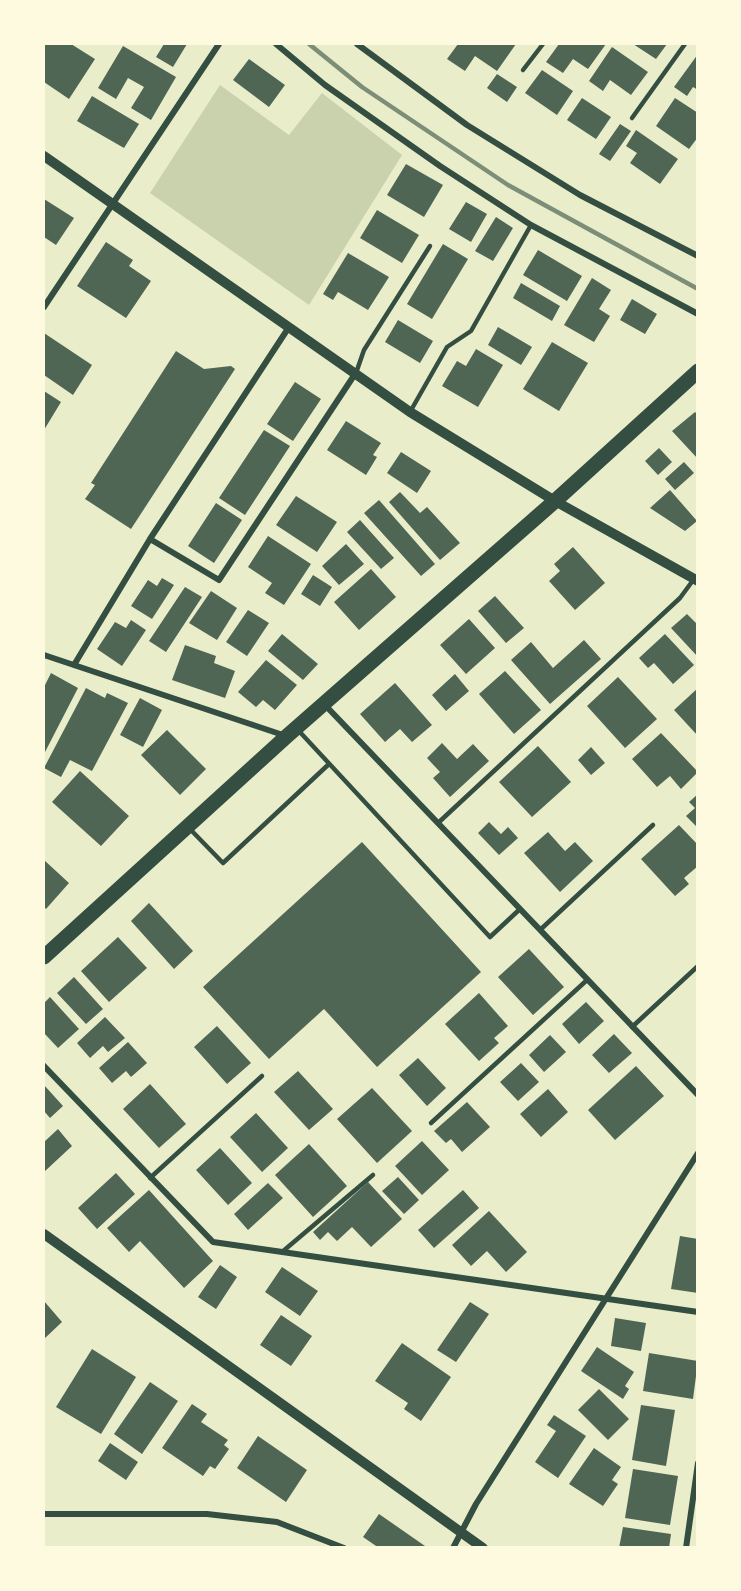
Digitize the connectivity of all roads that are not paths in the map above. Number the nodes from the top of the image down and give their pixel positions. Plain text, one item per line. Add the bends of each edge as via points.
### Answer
1 (219, 44) edge
2 (276, 44) edge
3 (357, 44) edge
4 (543, 44) edge
5 (685, 44) edge
6 (523, 70) dead end
7 (632, 118) dead end
8 (44, 156) edge
9 (112, 203) junction
10 (531, 225) junction
11 (429, 246) dead end
12 (698, 256) edge
13 (44, 306) edge
14 (698, 314) edge
15 (289, 327) junction
16 (698, 371) edge
17 (355, 374) junction
18 (410, 412) junction
19 (555, 501) junction
20 (150, 539) junction
21 (696, 580) edge
22 (44, 655) edge
23 (74, 665) junction
24 (325, 704) junction
25 (291, 732) junction
26 (329, 764) junction
27 (438, 823) junction
28 (653, 825) dead end
29 (188, 826) junction
30 (520, 909) junction
31 (540, 930) junction
32 (44, 957) edge
33 (698, 966) edge
34 (587, 980) junction
35 (632, 1027) junction
36 (44, 1066) edge
37 (262, 1076) dead end
38 (698, 1095) edge
39 (431, 1123) dead end
40 (698, 1153) edge
41 (374, 1175) dead end
42 (150, 1178) junction
43 (44, 1234) edge
44 (282, 1252) junction
45 (606, 1298) junction
46 (698, 1311) edge
47 (698, 1462) edge
48 (44, 1514) edge
49 (460, 1532) junction
50 (344, 1548) edge
51 (453, 1548) edge
52 (483, 1548) edge
53 (686, 1548) edge

1 - 9 street
2 - 10 street via 363,112
3 - 12 street via 467,124 580,195
4 - 6 lane
5 - 7 lane
8 - 9 street
9 - 13 street
9 - 15 street
10 - 14 street
10 - 18 lane via 471,331 447,347
11 - 17 lane via 364,350
15 - 17 street
15 - 20 street
16 - 19 main road
17 - 18 street
17 - 20 street via 219,580
18 - 19 street
19 - 21 street
19 - 24 main road
20 - 23 street
21 - 27 lane
22 - 23 street
23 - 25 street
24 - 25 main road
24 - 27 street
25 - 26 lane
25 - 29 main road
26 - 29 lane via 223,863
26 - 30 lane via 490,938
27 - 30 street
28 - 31 lane
29 - 32 main road
30 - 31 street
31 - 34 street
33 - 35 lane
34 - 35 street
34 - 39 lane
35 - 38 street
36 - 42 street
37 - 42 lane
40 - 45 street
41 - 44 lane
42 - 44 street via 213,1242
43 - 49 street
44 - 45 street
45 - 46 street
45 - 49 street
47 - 53 street
48 - 50 street via 207,1514 254,1519 277,1522
49 - 51 street
49 - 52 street

